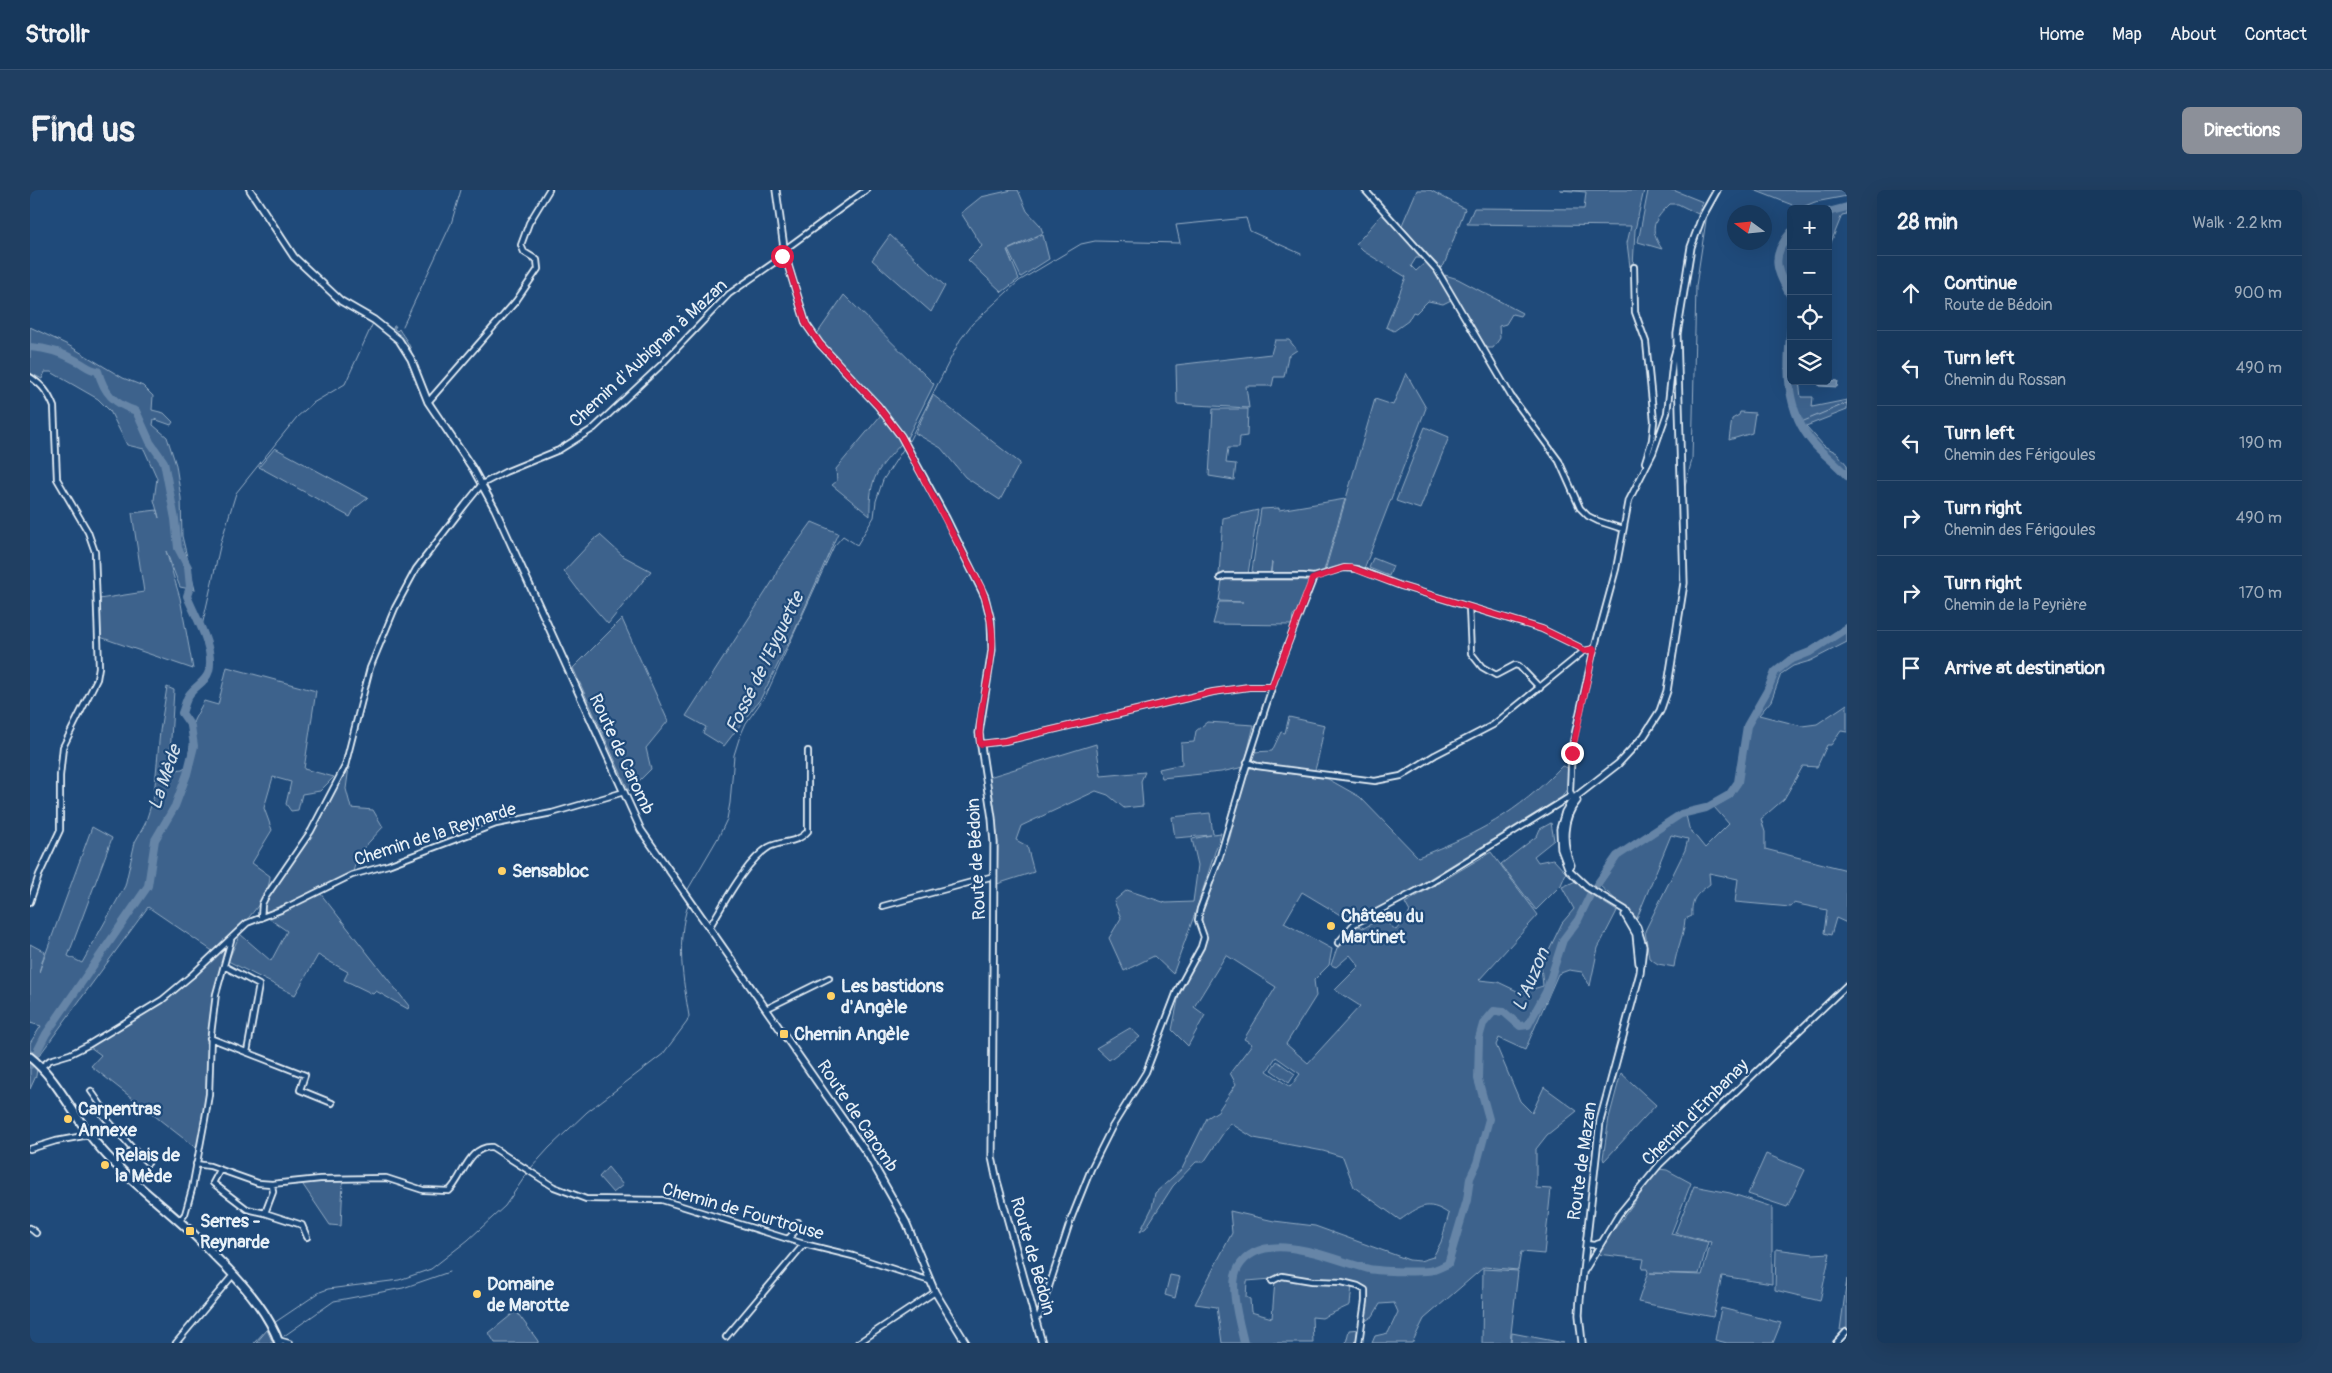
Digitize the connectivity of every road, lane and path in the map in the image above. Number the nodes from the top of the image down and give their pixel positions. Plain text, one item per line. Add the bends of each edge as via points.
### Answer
1 (250, 190) edge
2 (549, 190) edge
3 (776, 190) edge
4 (866, 190) edge
5 (1365, 190) edge
6 (1717, 190) edge
7 (784, 252) junction
8 (1634, 267) dead end
9 (1677, 344) junction
10 (30, 377) edge
11 (428, 402) junction
12 (1643, 469) junction
13 (482, 484) junction
14 (1622, 529) junction
15 (1220, 578) dead end
16 (1314, 578) junction
17 (1469, 607) junction
18 (1594, 649) junction
19 (1584, 651) junction
20 (1272, 687) junction
21 (1540, 688) junction
22 (980, 744) junction
23 (808, 751) dead end
24 (1247, 762) junction
25 (624, 792) junction
26 (1574, 799) junction
27 (994, 876) junction
28 (1581, 882) junction
29 (30, 902) edge
30 (883, 906) dead end
31 (261, 918) junction
32 (708, 928) junction
33 (232, 939) junction
34 (1338, 943) dead end
35 (224, 966) junction
36 (829, 978) dead end
37 (1847, 985) edge
38 (766, 1009) junction
39 (210, 1038) junction
40 (247, 1052) junction
41 (35, 1061) edge
42 (91, 1092) dead end
43 (332, 1103) dead end
44 (89, 1136) junction
45 (30, 1149) edge
46 (132, 1149) junction
47 (148, 1163) dead end
48 (196, 1164) junction
49 (116, 1166) junction
50 (220, 1170) junction
51 (272, 1184) junction
52 (265, 1213) junction
53 (179, 1222) junction
54 (798, 1222) dead end
55 (30, 1228) edge
56 (36, 1233) dead end
57 (307, 1237) dead end
58 (788, 1239) junction
59 (1601, 1242) junction
60 (804, 1244) junction
61 (1586, 1246) junction
62 (1597, 1250) junction
63 (233, 1275) junction
64 (1582, 1275) junction
65 (930, 1281) junction
66 (1272, 1281) dead end
67 (934, 1292) junction
68 (1036, 1318) junction
69 (1846, 1332) edge
70 (726, 1338) dead end
71 (278, 1342) edge
72 (176, 1343) edge
73 (289, 1343) edge
74 (858, 1343) edge
75 (966, 1343) edge
76 (1042, 1343) edge
77 (1359, 1343) edge
78 (1582, 1343) edge
79 (1836, 1343) edge

1 - 11 main road, Route de Caromb via 287,248 303,266 341,301 374,320 399,340 411,359
2 - 11 street via 529,222 521,245 524,252 537,260 538,269 516,301
3 - 7 main road, Route de Bédoin
4 - 7 street, Chemin d'Aubignan à Mazan
5 - 14 street via 1437,270 1511,396 1559,461 1580,508 1598,521
6 - 9 main road, Route de Mazan via 1691,247
7 - 13 street, Chemin d'Aubignan à Mazan via 729,294 660,366 587,432 559,450
7 - 22 main road, Route de Bédoin via 809,329 901,436 982,589 993,636
8 - 12 street via 1634,312 1646,342 1654,421
9 - 12 street via 1663,427
9 - 26 main road, Route de Mazan via 1684,583 1664,702 1650,728 1628,755
10 - 29 street via 44,386 54,407 57,479 92,540 96,564 99,667 97,679 63,748 60,776 62,822
11 - 13 main road, Route de Caromb
12 - 14 street via 1629,500
13 - 25 main road, Route de Caromb
13 - 31 street, Chemin d'Aubignan à Mazan via 423,558 395,608 371,665 345,766 311,831 265,898
14 - 18 street via 1616,569
15 - 16 street
16 - 17 street via 1352,568
16 - 20 street
17 - 19 street via 1542,629
17 - 21 street via 1471,653 1477,663 1496,675 1519,666
18 - 19 street
18 - 26 street via 1572,746
19 - 21 street
20 - 22 street via 1213,692 1005,741
20 - 24 street
21 - 24 street via 1493,725 1401,776 1374,781
22 - 27 main road, Route de Bédoin via 992,818
23 - 32 street via 808,831 798,840 769,848 757,858
24 - 68 street via 1220,856 1200,909 1198,920 1204,937 1201,947 1177,991 1146,1072 1091,1170
25 - 31 street, Chemin de la Reynarde via 552,813 496,824 402,860 352,875
25 - 32 main road, Route de Caromb via 641,830
26 - 28 main road, Route de Mazan via 1564,835 1570,863
26 - 28 main road, Route de Mazan via 1562,822 1560,843 1566,865
26 - 34 street via 1354,924
27 - 30 street
27 - 68 main road, Route de Bédoin via 993,1165
28 - 61 main road, Route de Mazan via 1625,910 1640,933 1643,955 1600,1121
31 - 33 street via 244,925
32 - 38 main road, Route de Caromb
33 - 35 street
33 - 41 street via 162,1000 70,1054
35 - 39 street via 216,994
35 - 40 street via 259,985
36 - 38 street
37 - 59 street, Chemin d'Embanay via 1660,1164
38 - 65 main road, Route de Caromb via 878,1170 906,1222
39 - 40 street
39 - 48 street via 209,1094
40 - 43 street via 305,1075 300,1090
41 - 44 main road
42 - 46 street via 103,1115
44 - 45 street
44 - 49 main road
46 - 47 street
46 - 49 street
48 - 50 street, Chemin de Fourtrouse
48 - 53 street via 186,1212
49 - 53 main road
50 - 51 street, Chemin de Fourtrouse via 253,1182
50 - 52 street via 213,1183 247,1209
51 - 52 street via 273,1192
51 - 58 street, Chemin de Fourtrouse via 386,1178 423,1190 449,1191 456,1186 474,1154 492,1147 554,1187 586,1199 662,1200
52 - 57 street via 302,1225
53 - 63 main road
54 - 58 street via 799,1227
55 - 56 street
58 - 60 street, Chemin de Fourtrouse
59 - 61 street
59 - 62 street, Chemin d'Embanay
60 - 65 street, Chemin de Fourtrouse
60 - 70 street
61 - 62 street via 1588,1250
61 - 64 main road, Route de Mazan
62 - 64 street, Chemin d'Embanay
63 - 71 main road via 254,1298
63 - 72 street
64 - 78 main road, Route de Mazan via 1579,1315
65 - 67 main road, Route de Caromb
66 - 77 street via 1282,1276 1342,1282 1365,1290
67 - 74 street
67 - 75 main road, Route de Caromb
68 - 76 main road, Route de Bédoin
69 - 79 street
71 - 73 street

